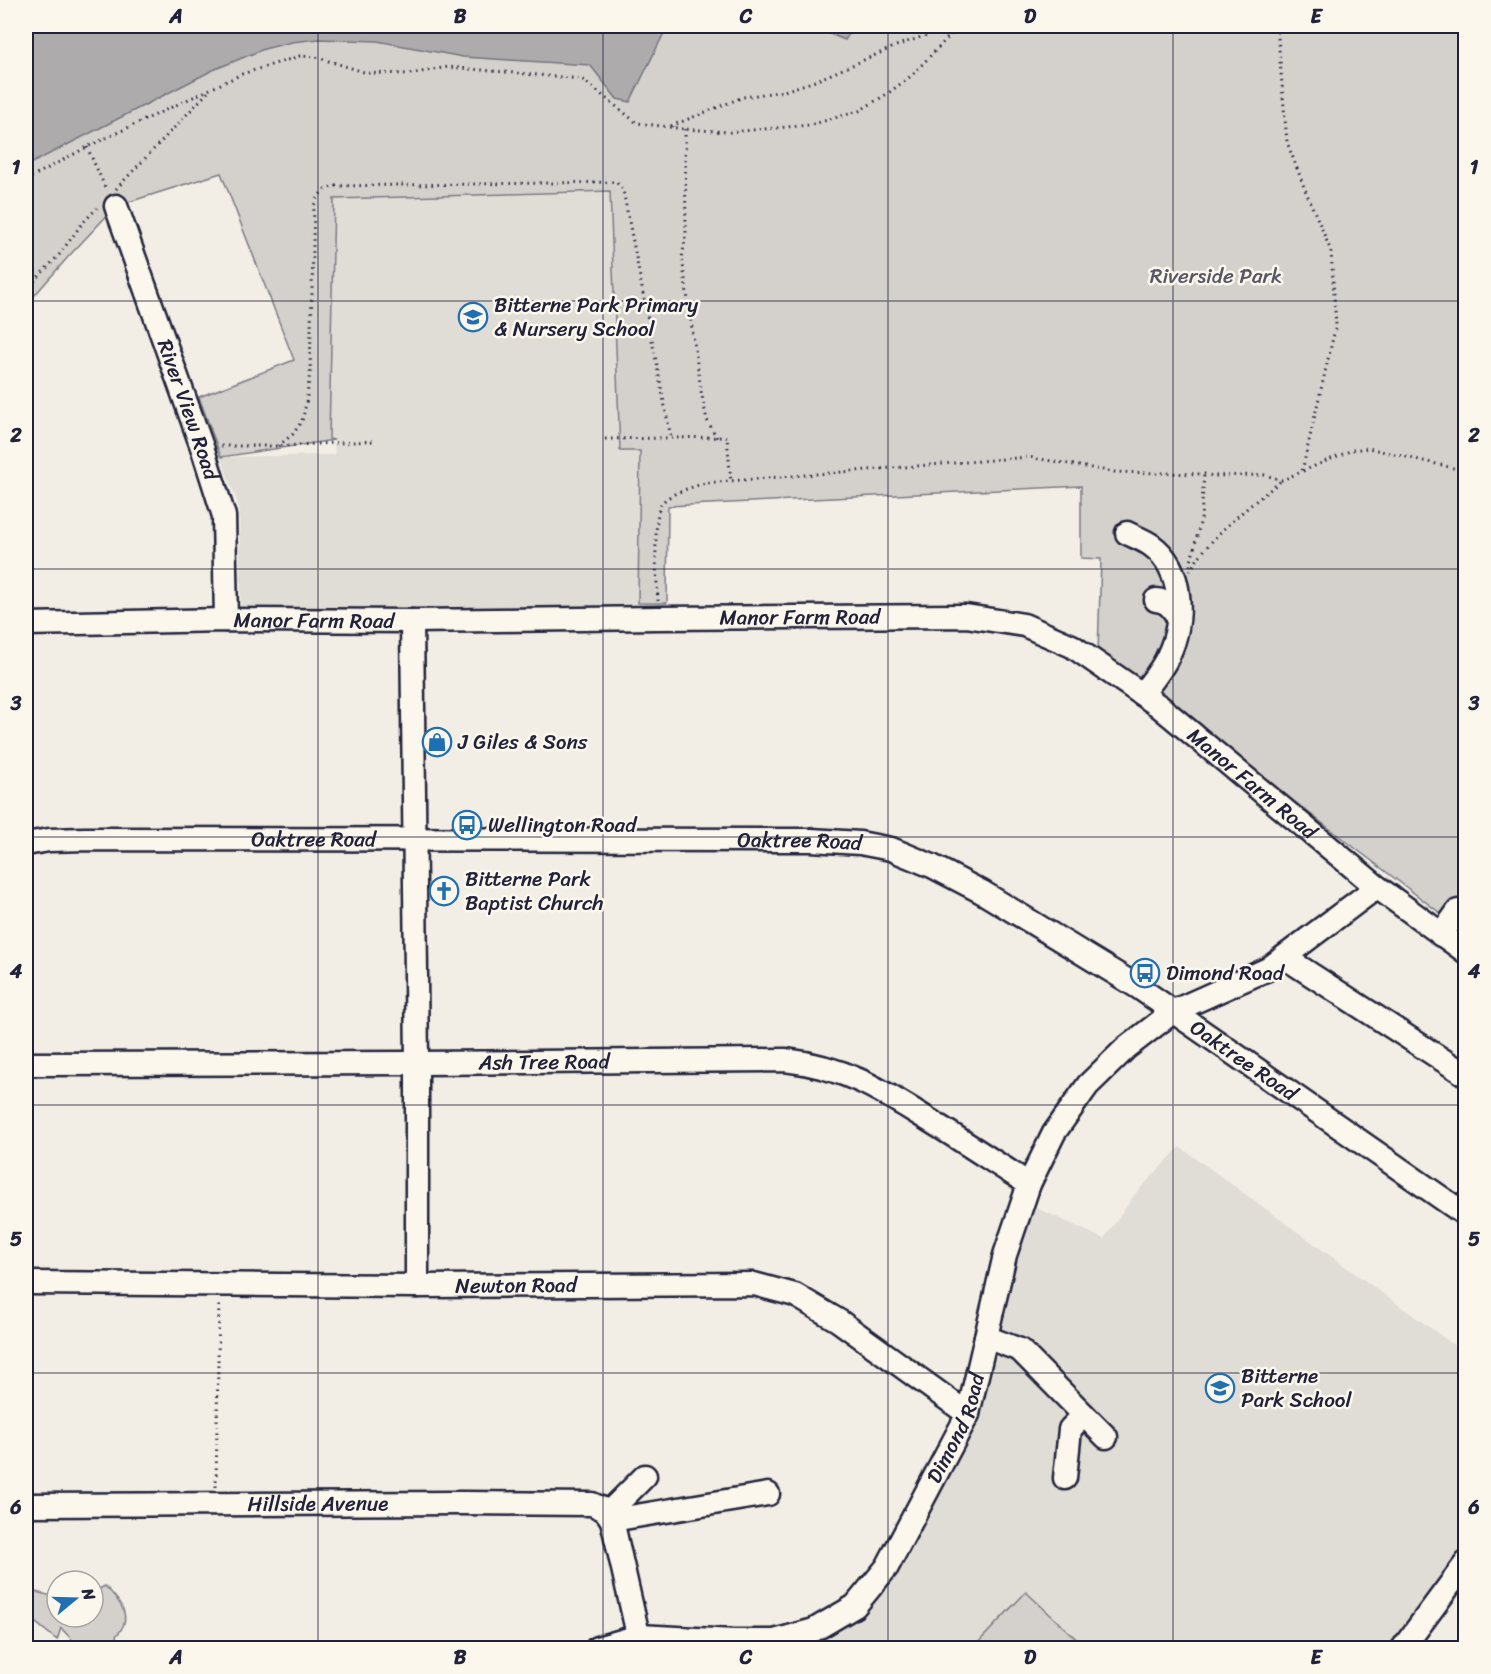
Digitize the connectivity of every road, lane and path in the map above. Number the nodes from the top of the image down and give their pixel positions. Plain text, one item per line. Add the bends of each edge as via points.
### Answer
1 (953, 26) edge
2 (959, 26) edge
3 (1277, 26) edge
4 (212, 88) junction
5 (669, 127) junction
6 (686, 129) junction
7 (87, 147) junction
8 (26, 180) edge
9 (113, 201) junction
10 (26, 290) edge
11 (671, 438) junction
12 (605, 439) dead end
13 (718, 439) junction
14 (374, 441) dead end
15 (202, 446) junction
16 (278, 446) junction
17 (1302, 471) junction
18 (1466, 471) edge
19 (1204, 474) junction
20 (1282, 480) junction
21 (731, 482) junction
22 (1127, 533) dead end
23 (1156, 600) dead end
24 (658, 618) junction
25 (1178, 618) junction
26 (226, 620) junction
27 (412, 621) junction
28 (26, 624) edge
29 (1157, 633) dead end
30 (1170, 652) junction
31 (1142, 694) junction
32 (415, 839) junction
33 (26, 844) edge
34 (1377, 887) junction
35 (1458, 911) dead end
36 (1441, 934) junction
37 (1466, 952) edge
38 (1284, 957) junction
39 (1174, 1011) junction
40 (417, 1063) junction
41 (26, 1064) edge
42 (1466, 1075) edge
43 (1029, 1184) junction
44 (1466, 1215) edge
45 (26, 1283) edge
46 (219, 1283) junction
47 (417, 1286) junction
48 (986, 1337) junction
49 (968, 1414) junction
50 (1084, 1415) junction
51 (1106, 1437) dead end
52 (645, 1476) dead end
53 (1065, 1478) dead end
54 (768, 1494) dead end
55 (215, 1504) junction
56 (26, 1505) edge
57 (610, 1516) junction
58 (1466, 1563) edge
59 (640, 1642) edge
60 (597, 1648) edge
61 (1403, 1648) edge

1 - 5 path via 815,81 784,91 743,97
2 - 6 path via 911,76 859,111 810,125 730,132
3 - 17 path via 1287,142 1330,251 1336,325
4 - 5 path via 242,74 300,57 316,57 367,73 410,74 448,68 582,79 637,123
4 - 7 path
4 - 9 path
5 - 6 path
6 - 13 path via 686,235 682,258 701,391 707,420
7 - 8 path
7 - 9 path
9 - 10 path via 81,225
9 - 15 street, River View Road
11 - 12 path
11 - 13 path
11 - 16 path via 623,190 616,182 333,186 318,195 314,206 306,404 298,427
13 - 21 path via 727,437
14 - 16 path
15 - 16 path
15 - 26 street, River View Road via 224,516
17 - 18 path via 1352,450 1368,448
17 - 20 path
19 - 20 path via 1265,475
19 - 20 path via 1201,519 1189,573 1210,541
19 - 21 path via 1114,472 1029,457
21 - 24 path via 705,483 662,503 657,517
22 - 25 street via 1160,553 1178,588
23 - 25 street via 1170,606
24 - 27 street, Manor Farm Road
24 - 31 street, Manor Farm Road via 978,617 1024,625 1072,646
25 - 30 street
26 - 27 street, Manor Farm Road
26 - 28 street, Manor Farm Road
27 - 32 street
29 - 30 street via 1165,638
30 - 31 street
31 - 34 street, Manor Farm Road
32 - 33 street, Oaktree Road via 86,839
32 - 39 street, Oaktree Road via 811,840 891,849 982,892
32 - 40 street
34 - 36 street, Manor Farm Road
34 - 38 street, Dimond Road
35 - 36 street
36 - 37 street, Manor Farm Road
38 - 39 street, Dimond Road via 1268,969
38 - 42 street
39 - 43 street, Dimond Road via 1088,1084 1053,1133
39 - 44 street, Oaktree Road
40 - 41 street, Ash Tree Road
40 - 43 street, Ash Tree Road via 785,1060 820,1065 878,1089
40 - 47 street
43 - 48 street, Dimond Road via 1005,1255
45 - 46 street, Newton Road
46 - 47 street, Newton Road
46 - 55 path
47 - 49 street, Newton Road via 754,1284 795,1296 839,1321
48 - 49 street, Dimond Road
48 - 50 street via 1020,1350
49 - 59 street, Dimond Road via 887,1567 855,1606 814,1630 774,1641
50 - 51 street
50 - 53 street via 1070,1429
52 - 57 street
54 - 57 street
55 - 56 street, Hillside Avenue
55 - 57 street, Hillside Avenue via 592,1504
57 - 59 street
58 - 61 street
59 - 60 street, Dimond Road

